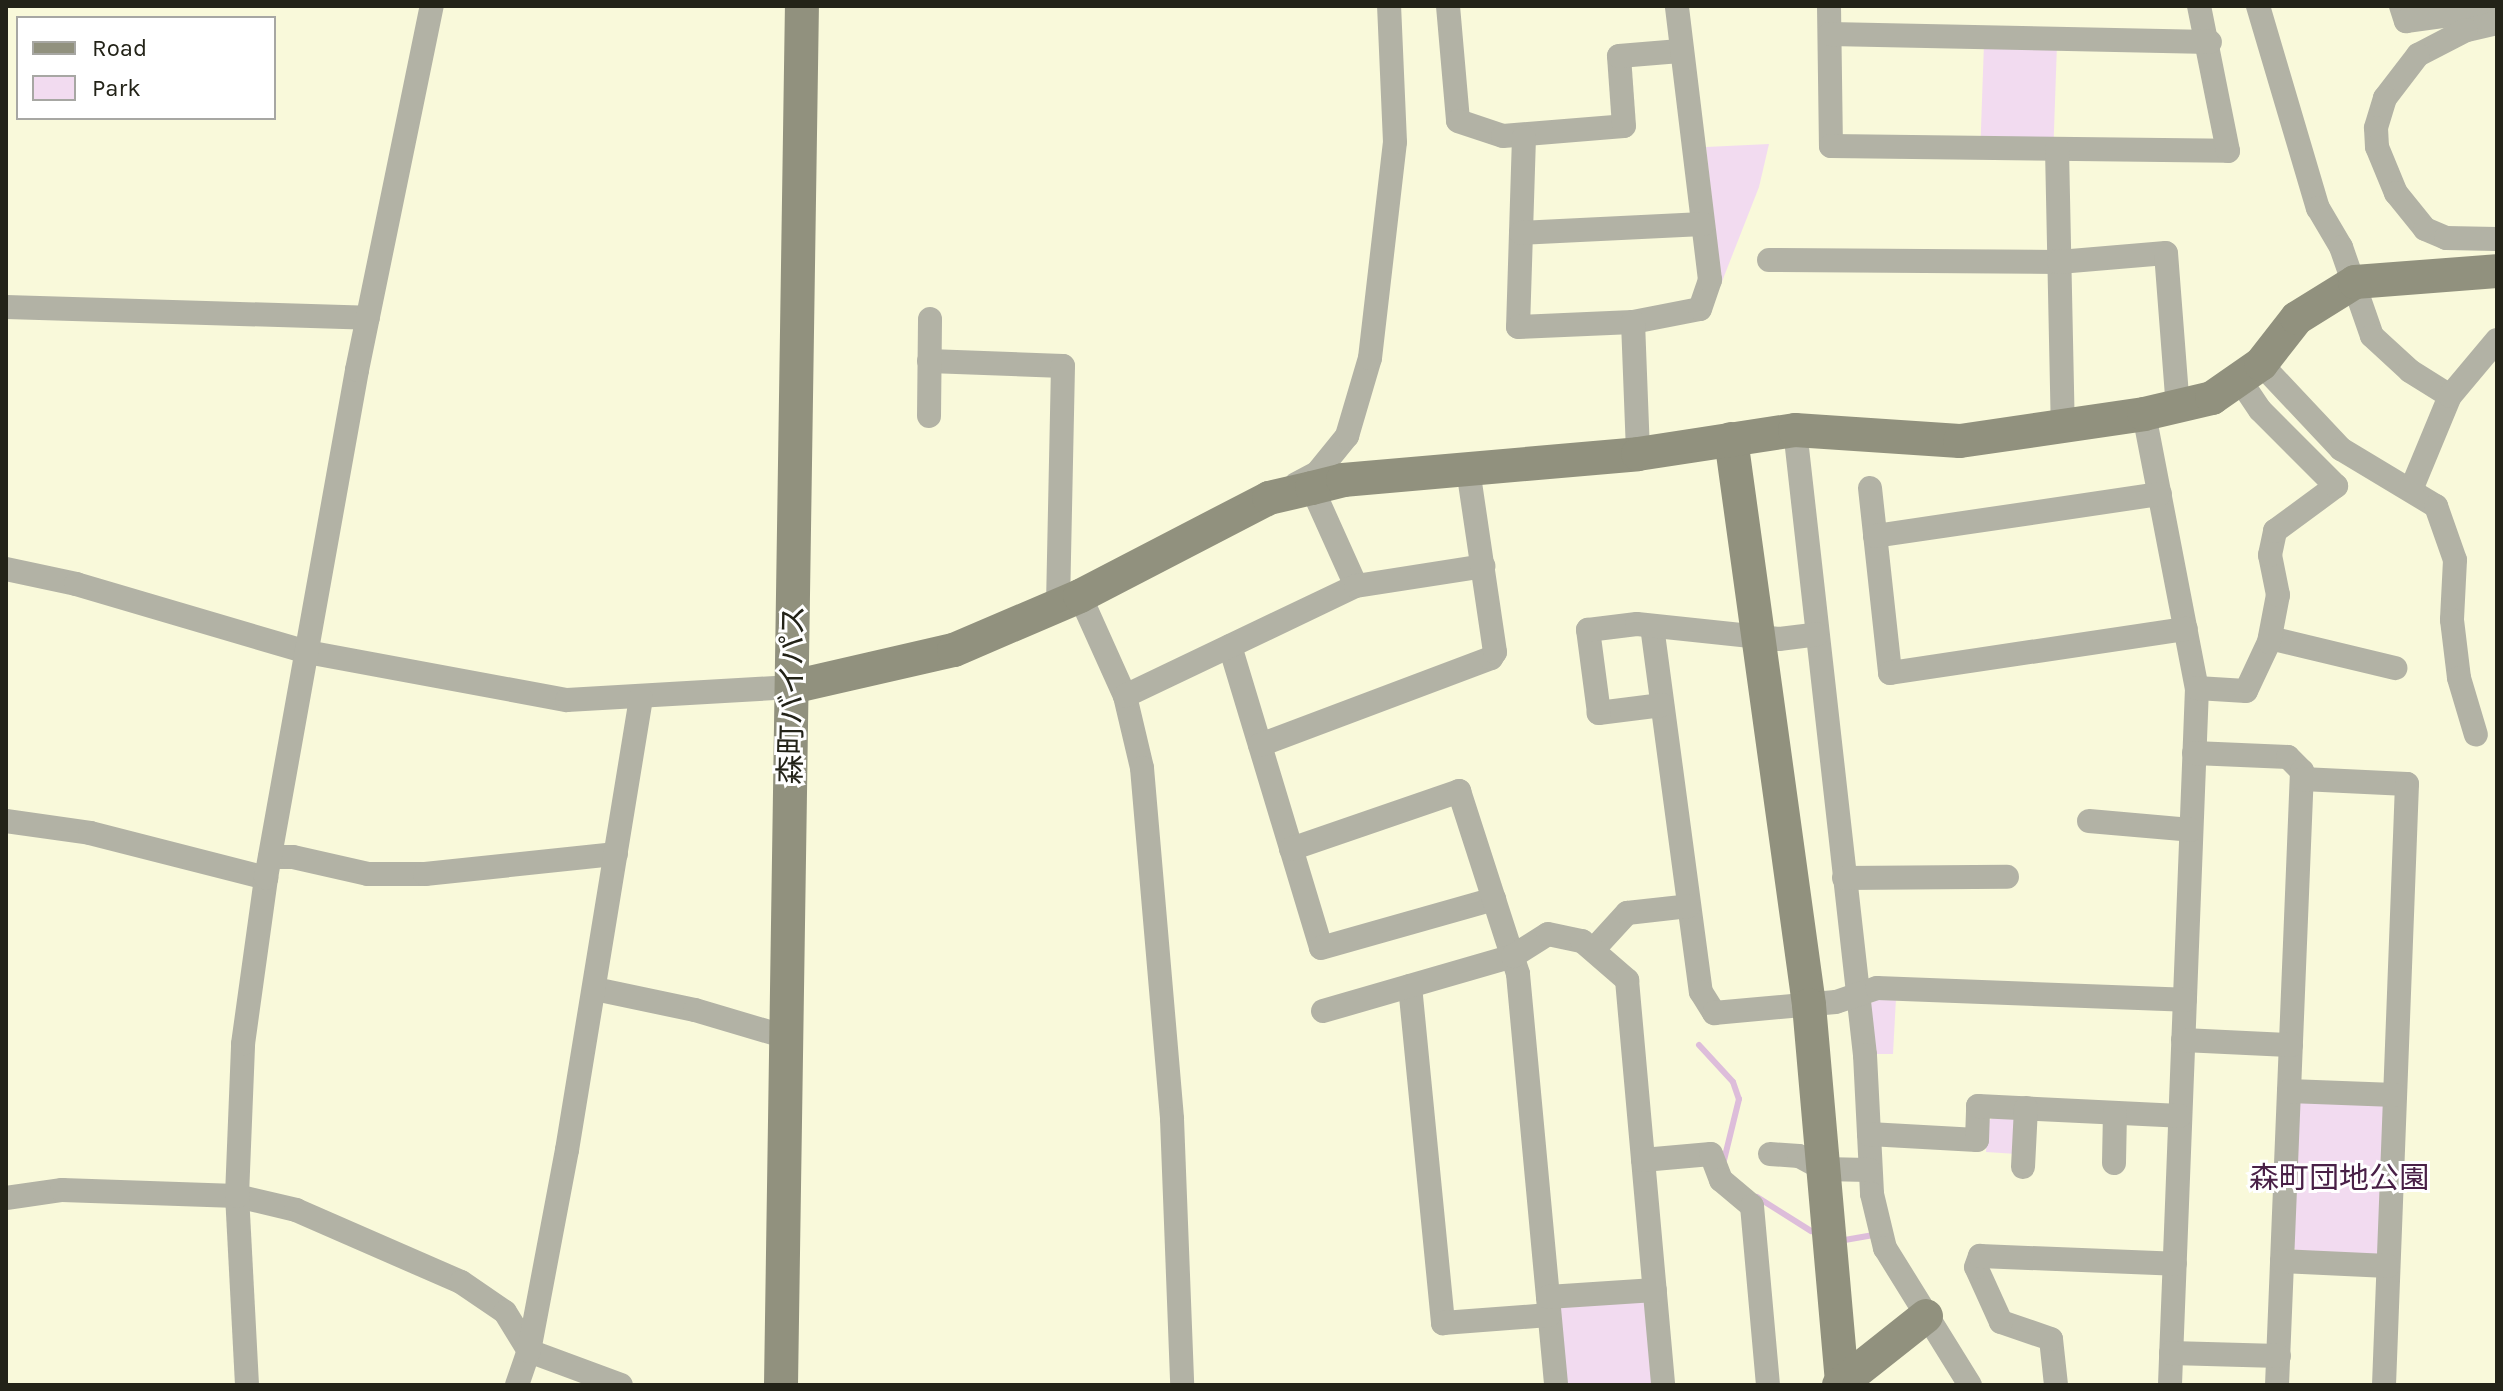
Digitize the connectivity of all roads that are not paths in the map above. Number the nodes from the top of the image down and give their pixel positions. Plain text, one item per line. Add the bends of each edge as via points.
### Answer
1 (432, 6) edge
2 (802, 6) edge
3 (1389, 6) edge
4 (1448, 6) edge
5 (1677, 6) edge
6 (1829, 6) edge
7 (2199, 6) edge
8 (2258, 6) edge
9 (2401, 6) edge
10 (2497, 9) edge
11 (2497, 23) edge
12 (1830, 34) junction
13 (2210, 42) junction
14 (1680, 51) junction
15 (1524, 137) junction
16 (2057, 149) junction
17 (1703, 224) junction
18 (1521, 233) junction
19 (2497, 239) edge
20 (1769, 260) dead end
21 (2059, 262) junction
22 (2497, 271) edge
23 (2355, 282) junction
24 (6, 307) edge
25 (368, 318) junction
26 (930, 319) dead end
27 (1633, 322) junction
28 (2497, 340) edge
29 (929, 361) junction
30 (2250, 372) junction
31 (2450, 396) junction
32 (2178, 408) junction
33 (2144, 414) junction
34 (929, 416) dead end
35 (2063, 427) junction
36 (1795, 430) junction
37 (1731, 439) junction
38 (1638, 454) junction
39 (1468, 470) junction
40 (1312, 488) junction
41 (1870, 488) dead end
42 (2411, 490) junction
43 (2160, 494) junction
44 (1269, 498) junction
45 (1875, 536) junction
46 (1483, 566) junction
47 (6, 569) edge
48 (1356, 586) junction
49 (1069, 601) junction
50 (1652, 626) junction
51 (2186, 629) junction
52 (1817, 634) junction
53 (1761, 638) junction
54 (2270, 638) junction
55 (1230, 646) junction
56 (307, 652) junction
57 (2395, 668) dead end
58 (792, 687) junction
59 (2197, 688) junction
60 (1125, 696) junction
61 (641, 698) junction
62 (1662, 705) junction
63 (2476, 735) dead end
64 (1260, 745) junction
65 (2194, 753) junction
66 (2302, 779) junction
67 (6, 821) edge
68 (2089, 821) dead end
69 (2191, 830) junction
70 (1291, 849) junction
71 (616, 854) junction
72 (268, 868) junction
73 (2007, 877) dead end
74 (1844, 878) junction
75 (1494, 899) junction
76 (1689, 906) junction
77 (1594, 949) junction
78 (1513, 956) junction
79 (1410, 986) junction
80 (595, 989) junction
81 (1857, 994) junction
82 (2185, 1000) junction
83 (1809, 1005) junction
84 (1323, 1011) dead end
85 (786, 1037) junction
86 (2183, 1040) junction
87 (2291, 1045) junction
88 (2289, 1091) junction
89 (2395, 1095) junction
90 (2026, 1108) junction
91 (2115, 1113) junction
92 (2180, 1116) junction
93 (1869, 1134) junction
94 (1770, 1154) dead end
95 (1643, 1160) junction
96 (2114, 1163) dead end
97 (2023, 1167) dead end
98 (1823, 1169) junction
99 (1869, 1170) junction
100 (237, 1196) junction
101 (6, 1198) edge
102 (2282, 1261) junction
103 (2175, 1264) junction
104 (2388, 1266) junction
105 (1655, 1290) junction
106 (1549, 1306) junction
107 (1926, 1316) junction
108 (529, 1351) junction
109 (2171, 1353) junction
110 (2279, 1356) junction
111 (247, 1385) edge
112 (517, 1385) edge
113 (621, 1385) edge
114 (781, 1385) edge
115 (1182, 1385) edge
116 (1556, 1385) edge
117 (1663, 1385) edge
118 (1768, 1385) edge
119 (1841, 1385) edge
120 (1970, 1385) edge
121 (2056, 1385) edge
122 (2170, 1385) edge
123 (2277, 1385) edge
124 (2384, 1385) edge

1 - 25 street
2 - 58 street, 森町バイパス
3 - 44 street via 1395,142 1391,204 1360,400 1347,436 1317,473
4 - 15 street via 1458,121
5 - 14 street
6 - 12 street
7 - 13 street
8 - 23 street via 2318,208
9 - 10 street via 2406,21
11 - 19 street via 2466,30 2418,55 2385,98 2376,128 2377,147 2396,193 2425,229 2446,238
12 - 13 street
12 - 16 street via 1831,146
13 - 16 street via 2214,101 2228,151
14 - 15 street via 1619,56 1624,126
14 - 17 street
15 - 18 street
16 - 21 street
17 - 18 street
17 - 27 street via 1710,280 1700,309
18 - 27 street via 1518,327
20 - 21 street
21 - 32 street via 2166,253
21 - 35 street
22 - 23 street
23 - 30 street via 2297,318
23 - 31 street via 2372,336 2410,371
24 - 25 street
25 - 56 street
26 - 29 street
27 - 38 street
28 - 31 street
29 - 34 street
29 - 49 street via 1063,366
30 - 32 street via 2212,398
30 - 42 street via 2341,449
30 - 54 street via 2260,410 2336,486 2275,531 2270,555 2278,595
31 - 42 street
32 - 33 street
33 - 35 street
33 - 43 street
35 - 36 street via 1960,441
36 - 37 street
36 - 52 street
37 - 38 street
37 - 53 street
38 - 39 street
39 - 40 street
39 - 46 street
40 - 44 street
40 - 48 street
41 - 45 street
42 - 63 street via 2436,506 2448,528 2455,560 2452,620 2457,663
43 - 45 street
43 - 51 street
44 - 49 street
45 - 51 street via 1890,673
46 - 48 street
46 - 64 street via 1495,652 1491,658
47 - 56 street via 76,584
48 - 55 street
49 - 58 street via 954,650
49 - 60 street
50 - 53 street
50 - 62 street
50 - 62 street via 1588,630 1599,713
51 - 59 street
52 - 53 street
52 - 74 street
53 - 83 street
54 - 57 street
54 - 59 street via 2246,691
55 - 60 street
55 - 64 street
56 - 61 street via 567,700
56 - 72 street
58 - 61 street
58 - 85 street, 森町バイパス
59 - 65 street
60 - 115 street via 1142,768 1159,951 1172,1119
61 - 71 street
62 - 76 street
64 - 70 street
65 - 66 street via 2288,757 2302,771
65 - 69 street
66 - 87 street
66 - 89 street via 2407,784
67 - 72 street
68 - 69 street
69 - 82 street
70 - 75 street via 1321,948
70 - 75 street via 1459,791
71 - 72 street via 411,874 368,874 293,857
71 - 80 street
72 - 100 street via 237,1097
73 - 74 street
74 - 81 street
75 - 78 street
76 - 77 street via 1627,913
76 - 83 street via 1701,992 1709,1009 1734,1014
77 - 78 street via 1548,934
77 - 95 street via 1627,980
78 - 79 street
78 - 106 street
79 - 84 street
79 - 106 street via 1443,1323
80 - 85 street via 695,1010
80 - 108 street
81 - 82 street via 1877,988
81 - 83 street
81 - 93 street
82 - 86 street
83 - 98 street
85 - 114 street, 森町バイパス
86 - 87 street
86 - 92 street
87 - 88 street
88 - 89 street
88 - 102 street
89 - 104 street
90 - 91 street
90 - 93 street via 1978,1106 1977,1140
90 - 97 street
91 - 92 street
91 - 96 street
92 - 103 street
93 - 99 street
94 - 98 street via 1799,1156
95 - 105 street
95 - 118 street via 1711,1154 1721,1180 1752,1206
98 - 99 street
98 - 119 street
99 - 107 street via 1879,1233
100 - 101 street via 62,1190
100 - 108 street via 296,1210 461,1282 505,1312
100 - 111 street
102 - 104 street
102 - 110 street
103 - 109 street
103 - 121 street via 1980,1256 1976,1267 2001,1322 2051,1339
104 - 124 street
105 - 106 street
105 - 117 street
106 - 116 street
107 - 119 street
107 - 120 street via 1956,1354
108 - 112 street
108 - 113 street
109 - 110 street
109 - 122 street
110 - 123 street

